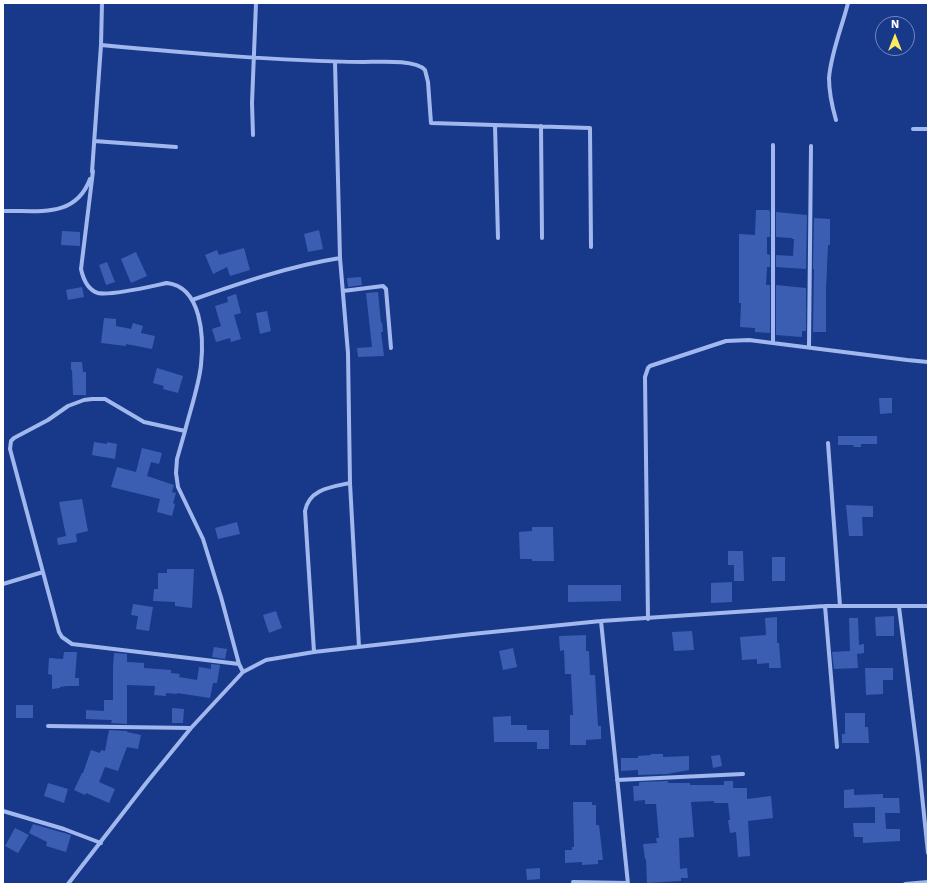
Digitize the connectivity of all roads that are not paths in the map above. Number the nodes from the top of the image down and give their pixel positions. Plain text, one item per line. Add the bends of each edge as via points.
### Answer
1 (102, 3) edge
2 (256, 3) edge
3 (848, 3) edge
4 (100, 45) junction
5 (254, 57) junction
6 (335, 62) junction
7 (836, 120) dead end
8 (495, 125) junction
9 (541, 126) junction
10 (928, 129) edge
11 (912, 130) dead end
12 (253, 136) dead end
13 (94, 141) junction
14 (773, 145) dead end
15 (811, 146) dead end
16 (176, 147) dead end
17 (92, 171) junction
18 (3, 211) edge
19 (498, 238) dead end
20 (542, 238) dead end
21 (591, 247) dead end
22 (340, 258) junction
23 (343, 291) junction
24 (192, 300) junction
25 (773, 343) junction
26 (809, 347) junction
27 (391, 348) dead end
28 (928, 362) edge
29 (185, 431) junction
30 (828, 443) dead end
31 (350, 483) junction
32 (43, 572) junction
33 (3, 584) edge
34 (825, 606) junction
35 (840, 606) junction
36 (928, 606) edge
37 (899, 607) junction
38 (648, 619) junction
39 (601, 621) junction
40 (359, 647) junction
41 (314, 652) junction
42 (239, 664) junction
43 (243, 672) junction
44 (48, 726) dead end
45 (191, 728) junction
46 (837, 747) dead end
47 (743, 774) dead end
48 (617, 780) junction
49 (3, 810) edge
50 (101, 843) junction
51 (928, 853) edge
52 (573, 882) dead end
53 (928, 882) edge
54 (628, 883) edge
55 (68, 884) edge
56 (905, 884) edge

1 - 4 street
2 - 5 street
3 - 7 street via 832,61 830,78 830,97
4 - 5 street
4 - 13 street
5 - 6 street
5 - 12 street
6 - 8 street via 406,63 423,67 428,82 431,123
6 - 22 street
8 - 9 street
8 - 19 street
9 - 20 street
9 - 21 street via 590,128
10 - 11 street
13 - 16 street
13 - 17 street
14 - 25 street
15 - 26 street
17 - 18 street via 86,190 66,207 55,210
17 - 24 street via 81,269 86,283 98,293 174,284 184,289
22 - 23 street
22 - 24 street via 259,278
23 - 27 street via 380,286 386,289
23 - 31 street via 348,353
24 - 29 street via 200,322 201,365
25 - 26 street
25 - 38 street via 731,340 648,368 645,377
26 - 28 street
29 - 32 street via 144,422 105,399 92,399 68,406 14,438 10,449
29 - 42 street via 177,459 178,487 203,539
30 - 35 street
31 - 40 street
31 - 41 street via 318,492 306,504
32 - 33 street
32 - 42 street via 59,632 72,644
34 - 35 street
34 - 38 street
34 - 46 street
35 - 37 street
36 - 37 street
37 - 51 street
38 - 39 street
39 - 40 street
39 - 48 street
40 - 41 street
41 - 43 street via 266,660
42 - 43 street
43 - 45 street
44 - 45 street
45 - 50 street
47 - 48 street
48 - 54 street
49 - 50 street
50 - 55 street
52 - 54 street
53 - 56 street

